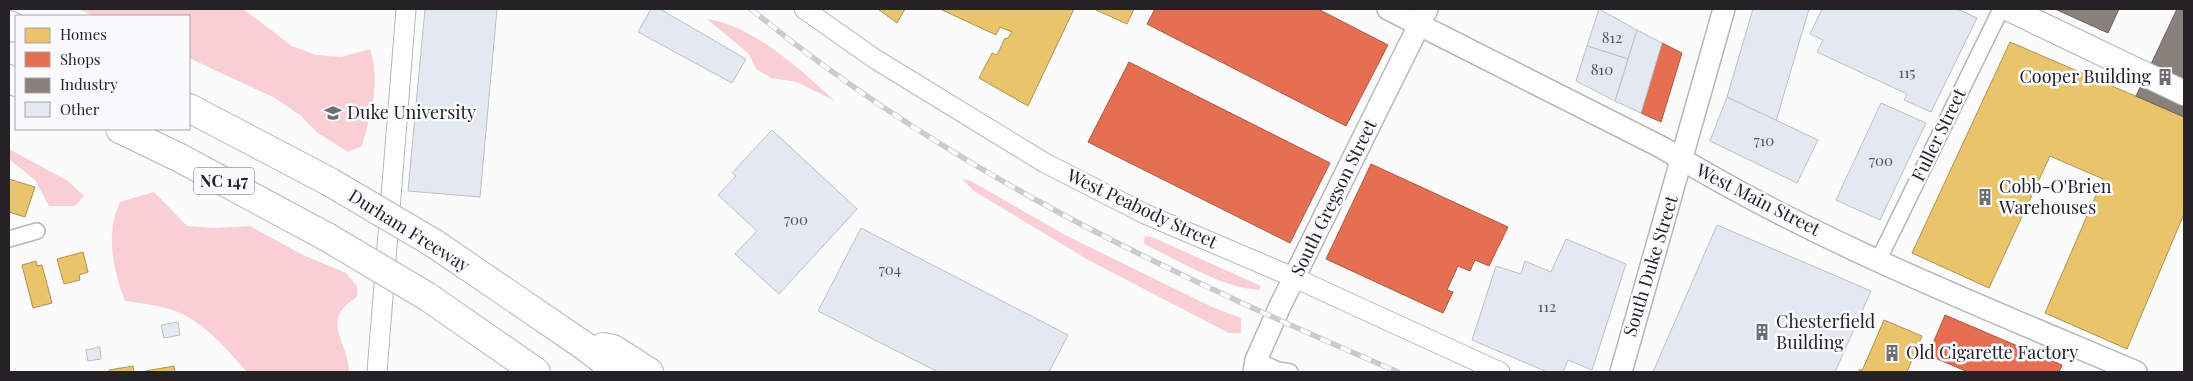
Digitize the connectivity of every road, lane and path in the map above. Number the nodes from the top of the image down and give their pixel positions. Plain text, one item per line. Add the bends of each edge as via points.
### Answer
1 (406, 9) edge
2 (804, 9) edge
3 (1388, 9) edge
4 (1724, 9) edge
5 (2001, 9) edge
6 (2009, 9) edge
7 (1423, 17) edge
8 (2184, 93) edge
9 (190, 109) edge
10 (122, 130) edge
11 (1682, 160) junction
12 (37, 231) dead end
13 (9, 239) edge
14 (1878, 261) junction
15 (1295, 278) junction
16 (583, 345) junction
17 (506, 350) junction
18 (1255, 366) edge
19 (377, 372) edge
20 (523, 372) edge
21 (536, 372) edge
22 (618, 372) edge
23 (649, 372) edge
24 (1290, 372) edge
25 (1500, 372) edge
26 (1621, 372) edge
27 (2136, 372) edge

1 - 19 street
2 - 15 street, West Peabody Street via 875,59 1024,152 1145,214
3 - 7 main road, West Main Street
4 - 11 main road, South Duke Street
5 - 14 street, Fuller Street
6 - 8 main road
7 - 11 main road, West Main Street
7 - 15 main road, South Gregson Street
9 - 16 highway, Durham Freeway / NC 147, bridge via 330,182 435,244
10 - 17 highway, NC 147, bridge via 327,237 428,297
11 - 14 main road, West Main Street
11 - 26 main road, South Duke Street
12 - 13 street
14 - 27 main road, West Main Street
15 - 18 main road, South Gregson Street
15 - 25 street, West Peabody Street
16 - 22 highway, Durham Freeway / NC 147
16 - 23 highway via 613,349
17 - 20 highway
17 - 21 highway, NC 147
18 - 24 street

